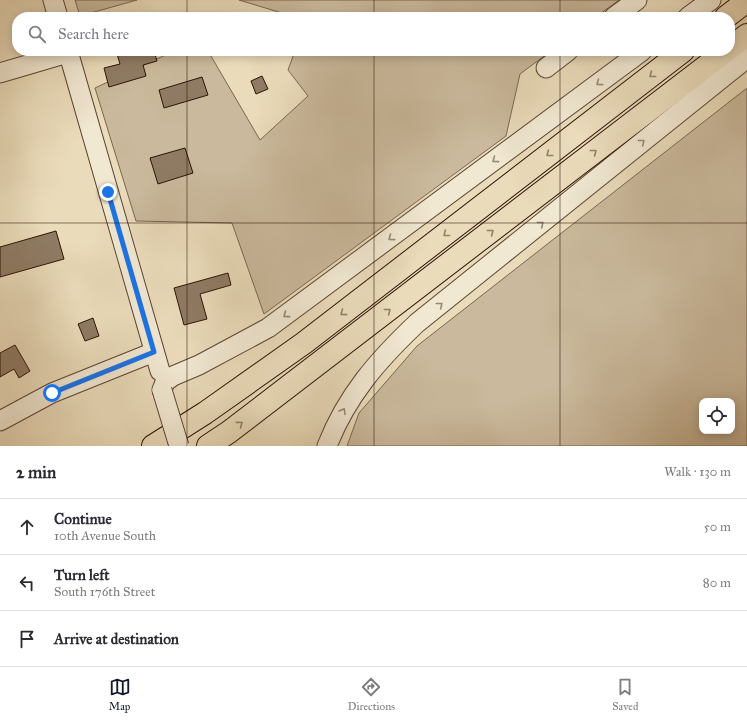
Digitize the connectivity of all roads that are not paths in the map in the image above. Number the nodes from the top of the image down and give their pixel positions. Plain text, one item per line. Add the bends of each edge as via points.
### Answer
1 (53, 0) edge
2 (637, 0) edge
3 (711, 0) edge
4 (747, 1) edge
5 (57, 12) edge
6 (621, 12) edge
7 (695, 12) edge
8 (733, 12) edge
9 (747, 35) edge
10 (735, 44) edge
11 (55, 56) edge
12 (69, 56) edge
13 (562, 56) edge
14 (635, 56) edge
15 (676, 56) edge
16 (719, 56) edge
17 (747, 58) edge
18 (546, 68) dead end
19 (0, 73) edge
20 (154, 352) junction
21 (160, 371) dead end
22 (0, 422) edge
23 (152, 446) edge
24 (179, 446) edge
25 (208, 446) edge
26 (326, 446) edge

1 - 5 street
2 - 6 street
3 - 7 street
4 - 8 highway
9 - 10 highway
11 - 19 street
12 - 20 street
13 - 18 street
14 -> 24 street, bridge via 268,328 165,382 162,390
15 -> 23 highway via 304,343
25 -> 16 highway
26 -> 17 street via 343,410 359,385 383,356 417,323
20 - 21 street
20 - 22 street via 52,393

